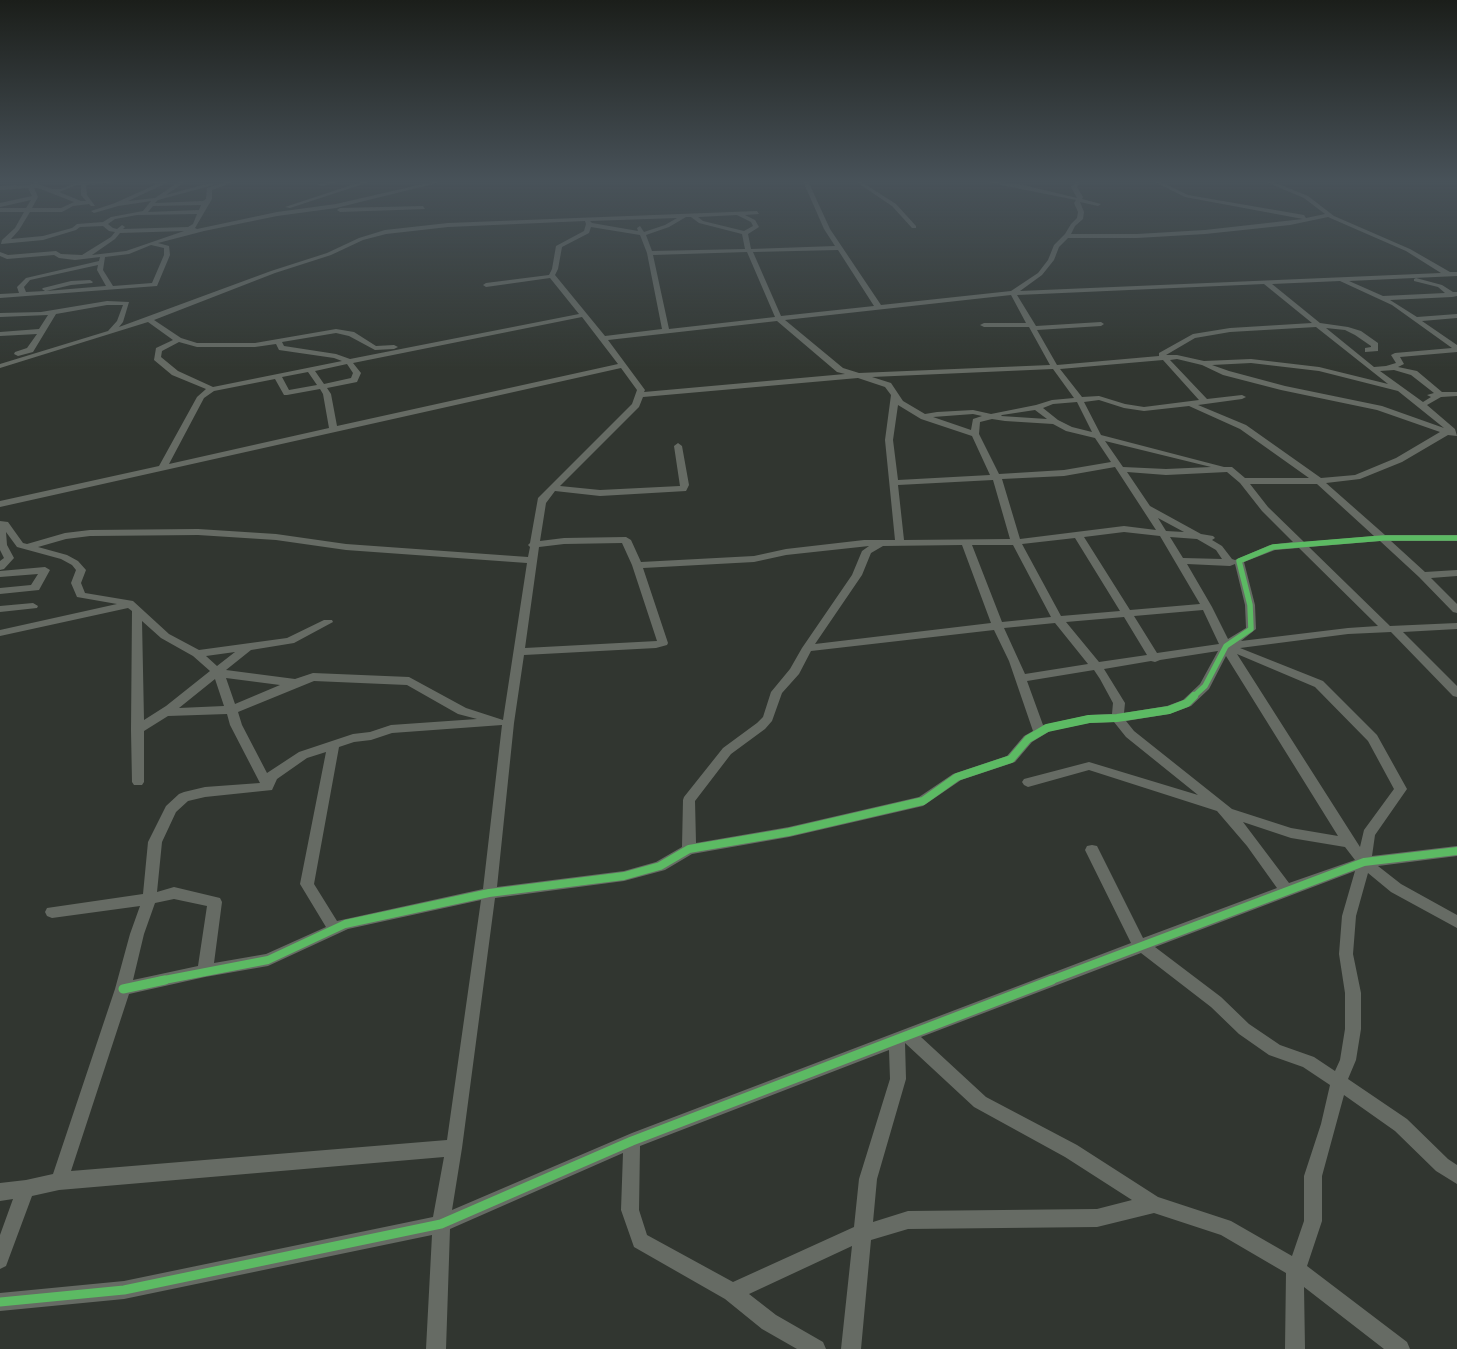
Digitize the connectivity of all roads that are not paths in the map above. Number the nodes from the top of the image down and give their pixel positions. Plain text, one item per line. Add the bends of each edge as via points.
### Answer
1 (37, 244) edge
2 (103, 244) edge
3 (149, 244) joint
4 (351, 244) edge
5 (562, 244) edge
6 (647, 244) edge
7 (747, 244) edge
8 (838, 244) edge
9 (1058, 244) edge
10 (1394, 244) edge
11 (841, 248) junction
12 (749, 251) junction
13 (0, 254) edge
14 (650, 254) junction
15 (33, 255) junction
16 (104, 256) junction
17 (79, 258) junction
18 (100, 263) junction
19 (27, 266) dead end
20 (58, 273) junction
21 (1446, 274) junction
22 (1457, 274) edge
23 (551, 276) junction
24 (1400, 276) junction
25 (1340, 278) junction
26 (105, 280) junction
27 (1264, 282) junction
28 (82, 283) junction
29 (486, 285) dead end
30 (113, 287) junction
31 (76, 291) junction
32 (1013, 293) junction
33 (0, 296) edge
34 (23, 296) junction
35 (1455, 296) edge
36 (1383, 298) junction
37 (112, 302) junction
38 (14, 308) dead end
39 (879, 308) junction
40 (53, 313) junction
41 (584, 314) junction
42 (4, 315) edge
43 (1457, 316) edge
44 (779, 318) junction
45 (1415, 319) junction
46 (148, 320) junction
47 (1101, 324) dead end
48 (984, 325) dead end
49 (1319, 325) junction
50 (1034, 326) junction
51 (43, 331) junction
52 (110, 332) junction
53 (666, 332) junction
54 (0, 334) edge
55 (603, 338) junction
56 (178, 340) junction
57 (277, 340) junction
58 (413, 349) junction
59 (1457, 349) edge
60 (1368, 350) junction
61 (1352, 351) junction
62 (1389, 354) junction
63 (1164, 358) junction
64 (348, 362) junction
65 (1200, 362) junction
66 (2, 363) edge
67 (622, 365) junction
68 (1055, 367) junction
69 (1385, 368) junction
70 (310, 369) junction
71 (1372, 369) junction
72 (277, 376) junction
73 (862, 376) junction
74 (322, 387) junction
75 (212, 389) junction
76 (1398, 389) junction
77 (895, 394) junction
78 (1457, 394) edge
79 (641, 395) junction
80 (1438, 395) junction
81 (1242, 396) dead end
82 (1410, 397) junction
83 (1079, 399) junction
84 (1205, 402) junction
85 (1190, 404) junction
86 (1422, 405) junction
87 (1037, 407) junction
88 (994, 416) junction
89 (924, 417) junction
90 (1055, 422) junction
91 (334, 430) junction
92 (975, 434) junction
93 (1453, 434) edge
94 (1098, 436) junction
95 (678, 446) dead end
96 (163, 467) junction
97 (1118, 467) junction
98 (1229, 469) junction
99 (997, 479) junction
100 (1243, 481) junction
101 (1319, 481) junction
102 (894, 483) junction
103 (553, 488) junction
104 (0, 504) edge
105 (1146, 507) junction
106 (0, 524) edge
107 (1078, 534) junction
108 (1164, 534) junction
109 (1198, 537) junction
110 (1210, 538) dead end
111 (1383, 538) junction
112 (1457, 538) edge
113 (966, 542) junction
114 (1016, 542) junction
115 (882, 543) junction
116 (900, 543) junction
117 (533, 545) junction
118 (1304, 545) junction
119 (27, 548) junction
120 (531, 560) junction
121 (1180, 561) junction
122 (1234, 562) junction
123 (637, 565) junction
124 (0, 567) edge
125 (1457, 573) edge
126 (0, 574) edge
127 (1423, 575) junction
128 (26, 588) junction
129 (0, 590) edge
130 (33, 606) dead end
131 (1207, 607) junction
132 (16, 608) junction
133 (133, 608) junction
134 (0, 609) edge
135 (1457, 610) edge
136 (1125, 614) junction
137 (1058, 619) junction
138 (328, 622) dead end
139 (1457, 626) edge
140 (998, 627) junction
141 (1391, 629) junction
142 (0, 633) edge
143 (1226, 646) junction
144 (248, 647) junction
145 (807, 648) junction
146 (520, 652) junction
147 (197, 654) junction
148 (1154, 659) junction
149 (1097, 667) junction
150 (218, 672) junction
151 (1021, 678) junction
152 (296, 683) junction
153 (1457, 694) edge
154 (231, 710) junction
155 (165, 712) junction
156 (1117, 718) junction
157 (503, 722) junction
158 (137, 730) junction
159 (1039, 731) junction
160 (333, 745) junction
161 (138, 782) dead end
162 (1028, 782) dead end
163 (268, 787) junction
164 (1222, 808) junction
165 (1349, 843) junction
166 (690, 849) junction
167 (1092, 850) dead end
168 (1457, 851) edge
169 (1364, 862) junction
170 (1286, 890) junction
171 (489, 893) junction
172 (148, 899) junction
173 (52, 912) dead end
174 (1457, 922) edge
175 (334, 928) junction
176 (1141, 945) junction
177 (205, 971) junction
178 (123, 989) junction
179 (902, 1037) junction
180 (1339, 1082) junction
181 (632, 1142) junction
182 (454, 1148) junction
183 (1457, 1175) edge
184 (59, 1181) junction
185 (26, 1189) junction
186 (0, 1192) edge
187 (1154, 1204) junction
188 (441, 1224) junction
189 (862, 1234) junction
190 (0, 1260) edge
191 (1295, 1268) junction
192 (732, 1292) junction
193 (0, 1302) edge
194 (436, 1349) edge
195 (816, 1349) edge
196 (851, 1349) edge
197 (1295, 1349) edge
198 (1400, 1349) edge

1 - 15 street
2 - 17 street
3 - 16 street via 127,253
3 - 30 street via 166,247 167,255 155,285
4 - 46 street
5 - 23 street
6 - 14 street
7 - 12 street
8 - 11 street
9 - 32 street via 1040,274
10 - 21 street
11 - 12 street
11 - 39 street
12 - 14 street
12 - 44 street
13 - 15 street via 7,257
14 - 53 street
15 - 17 street via 56,253
15 - 19 street
16 - 17 street
16 - 18 street
17 - 20 street
18 - 20 street
18 - 26 street
20 - 34 street via 28,280 20,287
21 - 22 street
21 - 24 street
23 - 29 street
23 - 41 street
24 - 25 street
24 - 35 street via 1434,283
25 - 27 street
25 - 36 street
26 - 28 street
26 - 30 street
27 - 32 street
27 - 49 street
28 - 31 street
28 - 34 street via 54,286
30 - 31 street
30 - 37 street
31 - 34 street
32 - 39 street
32 - 50 street
33 - 34 street
35 - 36 street
36 - 45 street
37 - 40 street
37 - 52 street via 127,303 120,322
38 - 42 street
39 - 44 street
40 - 42 street
40 - 51 street
41 - 55 street
41 - 58 street
43 - 45 street
44 - 53 street
44 - 73 street via 840,370
45 - 59 street
46 - 52 street
46 - 56 street
47 - 50 street
48 - 50 street
49 - 60 street via 1346,328 1358,334 1375,345 1375,349
49 - 61 street
49 - 63 street via 1230,330 1193,336 1164,352
50 - 68 street
51 - 54 street
51 - 66 street via 30,350
52 - 66 street
53 - 55 street
55 - 67 street
56 - 57 street via 197,344 255,345
56 - 75 street via 159,350 157,358 175,373
57 - 58 street via 336,331 351,334 375,348
57 - 64 street via 282,348 323,353
58 - 64 street
59 - 62 street
60 - 61 street
60 - 62 street
61 - 71 street
62 - 69 street via 1400,364
63 - 65 street
63 - 68 street
63 - 84 street
64 - 70 street
64 - 74 street via 357,372 354,380
65 - 76 street via 1251,361 1319,369
65 - 93 street via 1226,373 1284,388 1379,408
67 - 79 street via 639,385
67 - 91 street
68 - 73 street
68 - 83 street
69 - 71 street
69 - 80 street via 1414,372 1434,387
70 - 72 street
70 - 74 street
71 - 76 street
72 - 74 street via 287,394
72 - 75 street
73 - 77 street via 888,385
73 - 79 street
74 - 91 street via 327,394
75 - 96 street via 201,397
76 - 82 street
77 - 89 street via 904,407
77 - 102 street via 889,440
78 - 80 street
79 - 103 street via 636,405
80 - 82 street
80 - 86 street
81 - 84 street
82 - 86 street
83 - 85 street via 1099,398 1144,408
83 - 87 street
83 - 94 street
84 - 85 street
85 - 101 street via 1243,427
86 - 93 street
87 - 88 street
87 - 90 street
88 - 89 street via 958,412
88 - 90 street
88 - 92 street via 976,421
89 - 92 street
90 - 94 street
91 - 96 street
92 - 99 street
93 - 101 street via 1369,474
94 - 97 street
94 - 98 street
95 - 103 street via 683,489 600,493
96 - 104 street
97 - 98 street via 1166,472
97 - 99 street
97 - 105 street
98 - 100 street
99 - 102 street
99 - 114 street
100 - 101 street
100 - 118 street via 1265,509
101 - 111 street
102 - 116 street
103 - 117 street via 542,500
105 - 108 street
105 - 109 street
106 - 119 street via 5,524 20,545
106 - 124 street via 2,544 9,558
107 - 108 street via 1124,529
107 - 114 street
107 - 136 street
108 - 109 street
108 - 121 street
109 - 110 street
109 - 122 street via 1219,548
111 - 112 street
111 - 118 street
111 - 127 street
113 - 114 street
113 - 116 street
113 - 140 street
114 - 137 street
115 - 116 street
115 - 123 street via 808,549 754,559
115 - 145 street via 867,551 857,575
117 - 120 street
117 - 123 street via 626,540
118 - 122 street via 1273,547
118 - 141 street
119 - 120 street via 65,536 90,533 198,532 276,536 346,548
119 - 133 street via 75,564 81,570 76,583 81,596 129,603
120 - 146 street
121 - 122 street
121 - 131 street
122 - 143 street via 1250,605 1251,629
123 - 146 street via 662,644
125 - 127 street
126 - 128 street via 45,570 35,588
127 - 135 street
128 - 129 street
128 - 132 street
130 - 132 street
131 - 136 street
131 - 143 street
132 - 134 street
133 - 142 street
133 - 147 street via 164,636
133 - 158 street
136 - 137 street
136 - 148 street
137 - 140 street
137 - 149 street
138 - 144 street via 290,641
139 - 141 street
140 - 145 street
140 - 151 street
141 - 143 street
141 - 153 street
143 - 148 street
143 - 156 street via 1205,686 1187,703 1169,710
143 - 165 street
143 - 169 street via 1319,684 1373,738 1401,789 1369,834
144 - 147 street
144 - 150 street
145 - 166 street via 795,671 777,692 768,718 727,751 689,800
146 - 157 street
147 - 150 street
148 - 149 street
149 - 151 street
149 - 156 street via 1119,704
150 - 152 street
150 - 154 street
150 - 155 street
151 - 159 street
152 - 154 street
152 - 157 street via 313,677 409,681 462,711
154 - 155 street
154 - 163 street
155 - 158 street
156 - 159 street via 1089,719
156 - 164 street via 1130,734
157 - 160 street via 392,729
157 - 171 street
158 - 161 street
159 - 166 street via 1011,759 957,777 923,801 789,832
160 - 163 street via 303,755 272,776
160 - 175 street via 307,884
162 - 164 street via 1089,766
163 - 172 street via 204,792 184,797 171,809 155,842
164 - 165 street via 1291,833
164 - 170 street via 1252,842
165 - 169 street
166 - 171 street via 660,866 624,876
167 - 176 street
168 - 169 street
169 - 170 street
169 - 174 street via 1396,888
169 - 180 street via 1349,916 1346,954 1353,993 1353,1030 1348,1060
170 - 176 street
171 - 175 street
171 - 182 street
172 - 173 street
172 - 177 street via 174,893 215,902
172 - 178 street
175 - 177 street via 268,960
176 - 179 street
176 - 180 street via 1216,1002 1244,1029 1275,1050 1308,1062
177 - 178 street
178 - 184 street
179 - 181 street
179 - 187 street via 980,1102 1071,1151
179 - 189 street via 898,1079 868,1179
180 - 183 street via 1401,1125
180 - 191 street via 1330,1124 1313,1176 1313,1221 1302,1258
181 - 188 street
181 - 192 street via 630,1210 640,1240
182 - 184 street
182 - 188 street
184 - 185 street
185 - 186 street
185 - 190 street
187 - 189 street via 1097,1218 908,1220
187 - 191 street via 1225,1227
188 - 193 street via 124,1290
188 - 194 street
189 - 192 street via 804,1257
189 - 196 street
191 - 197 street
191 - 198 street
192 - 195 street via 769,1322

